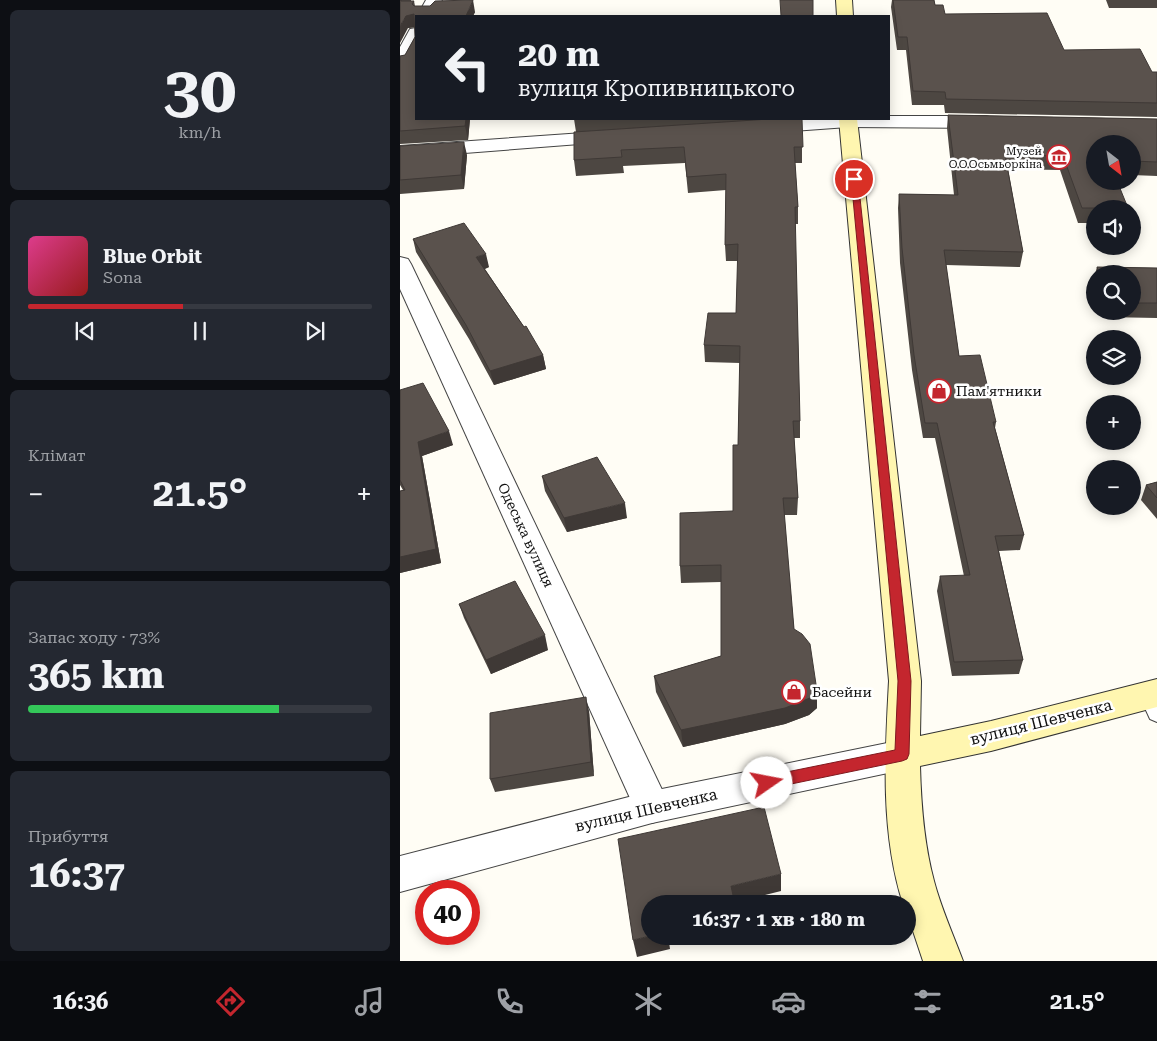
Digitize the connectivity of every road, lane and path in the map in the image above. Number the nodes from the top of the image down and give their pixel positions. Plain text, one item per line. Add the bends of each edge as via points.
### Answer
1 (434, 0) edge
2 (844, 0) edge
3 (426, 15) edge
4 (845, 15) edge
5 (415, 35) edge
6 (400, 63) edge
7 (848, 120) edge
8 (1000, 122) edge
9 (743, 128) edge
10 (626, 136) edge
11 (400, 152) edge
12 (400, 264) edge
13 (1154, 700) edge
14 (902, 754) junction
15 (652, 807) junction
16 (400, 874) edge
17 (942, 961) edge

1 - 3 street
2 - 4 main road
5 - 6 street
7 - 8 street
7 - 9 street
7 - 14 main road via 904,681
10 - 11 street
12 - 15 street, Одеська вулиця
13 - 14 main road, вулиця Шевченка
14 - 15 street, вулиця Шевченка
14 - 17 main road via 912,868
15 - 16 street, вулиця Шевченка

